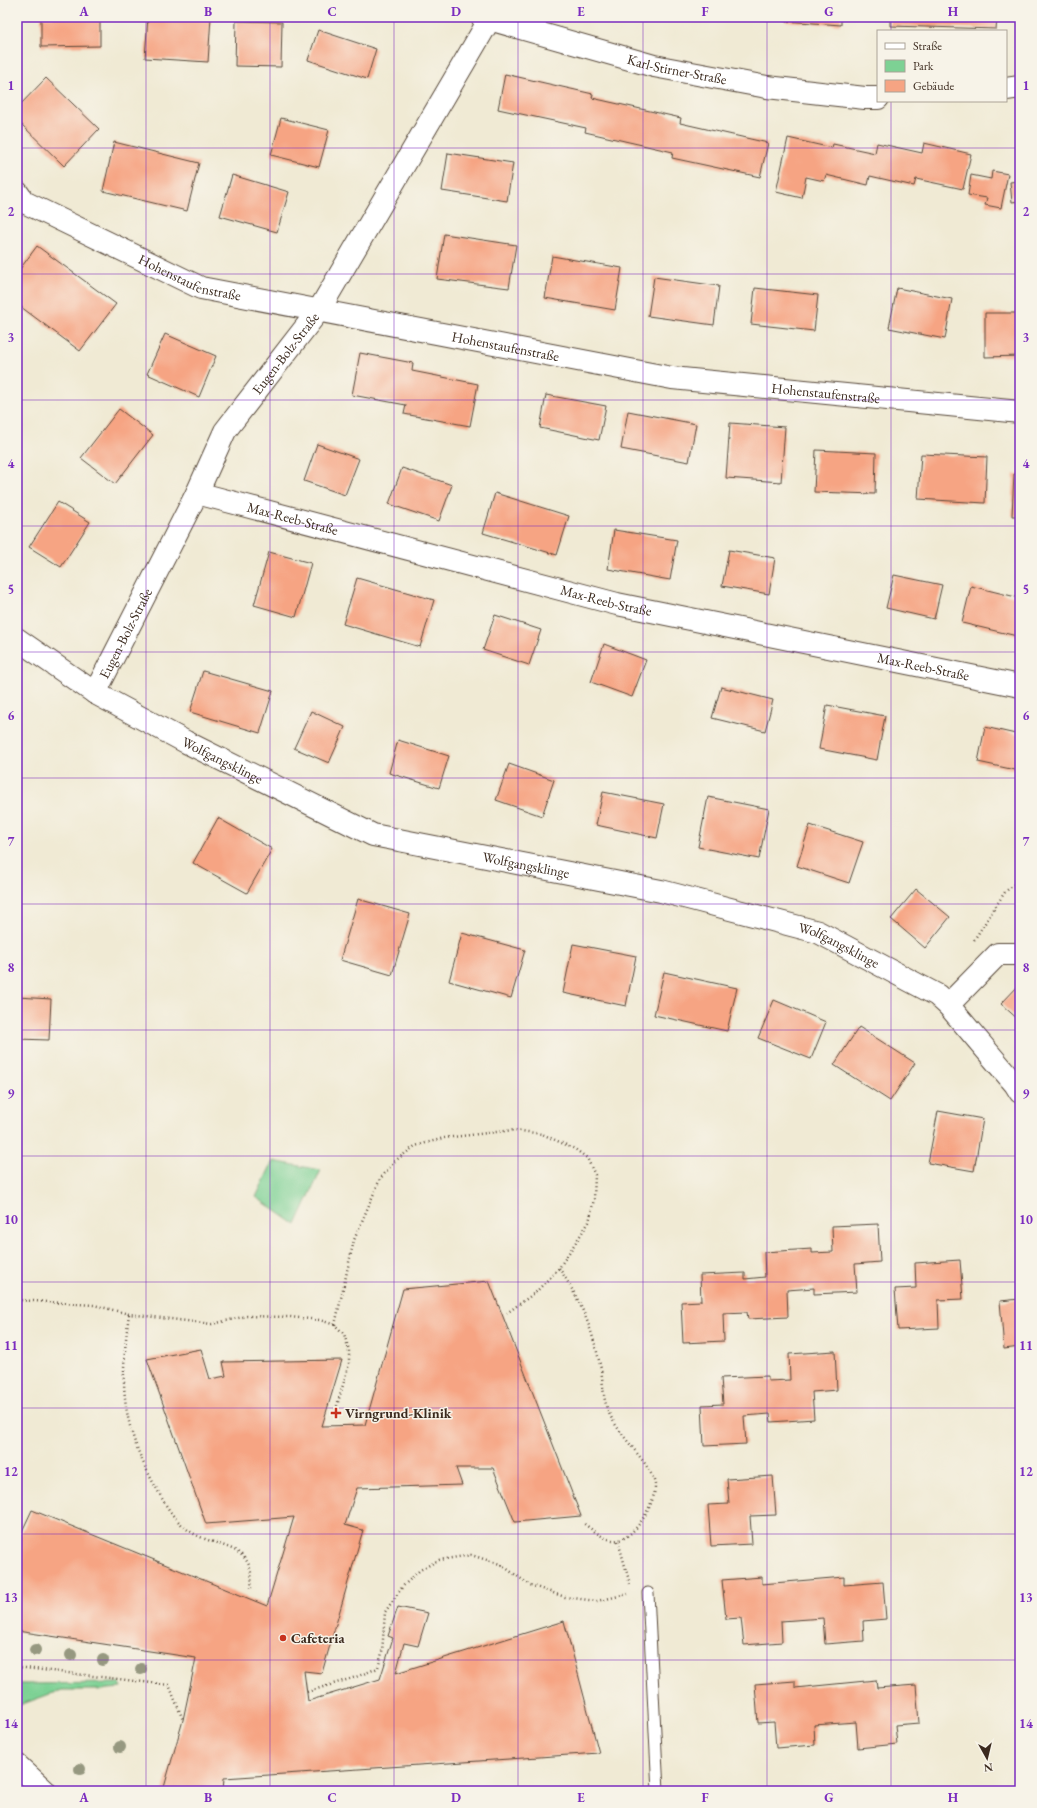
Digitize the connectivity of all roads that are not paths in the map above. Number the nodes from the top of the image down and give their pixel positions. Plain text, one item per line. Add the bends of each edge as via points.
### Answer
1 (488, 18) edge
2 (1020, 87) edge
3 (1007, 89) edge
4 (877, 98) edge
5 (17, 192) edge
6 (320, 310) junction
7 (1020, 412) edge
8 (197, 493) junction
9 (17, 639) edge
10 (1020, 686) edge
11 (96, 693) junction
12 (1020, 954) edge
13 (948, 1005) junction
14 (1020, 1092) edge
15 (648, 1593) road end
16 (17, 1765) edge
17 (45, 1791) edge
18 (658, 1791) edge

1 - 4 street, Karl-Stirner-Straße via 654,66 767,87
1 - 6 street, Eugen-Bolz-Straße
2 - 3 street
5 - 6 street, Hohenstaufenstraße via 24,202 201,288
6 - 7 street, Hohenstaufenstraße via 672,378
6 - 8 street, Eugen-Bolz-Straße via 225,431
8 - 10 street, Max-Reeb-Straße via 617,604
8 - 11 street, Eugen-Bolz-Straße
9 - 11 street, Wolfgangsklinge
11 - 13 street, Wolfgangsklinge via 186,742 373,835 661,892 818,932 937,995
12 - 13 street via 998,954
13 - 14 street, Wolfgangsklinge
15 - 18 lane
16 - 17 street

